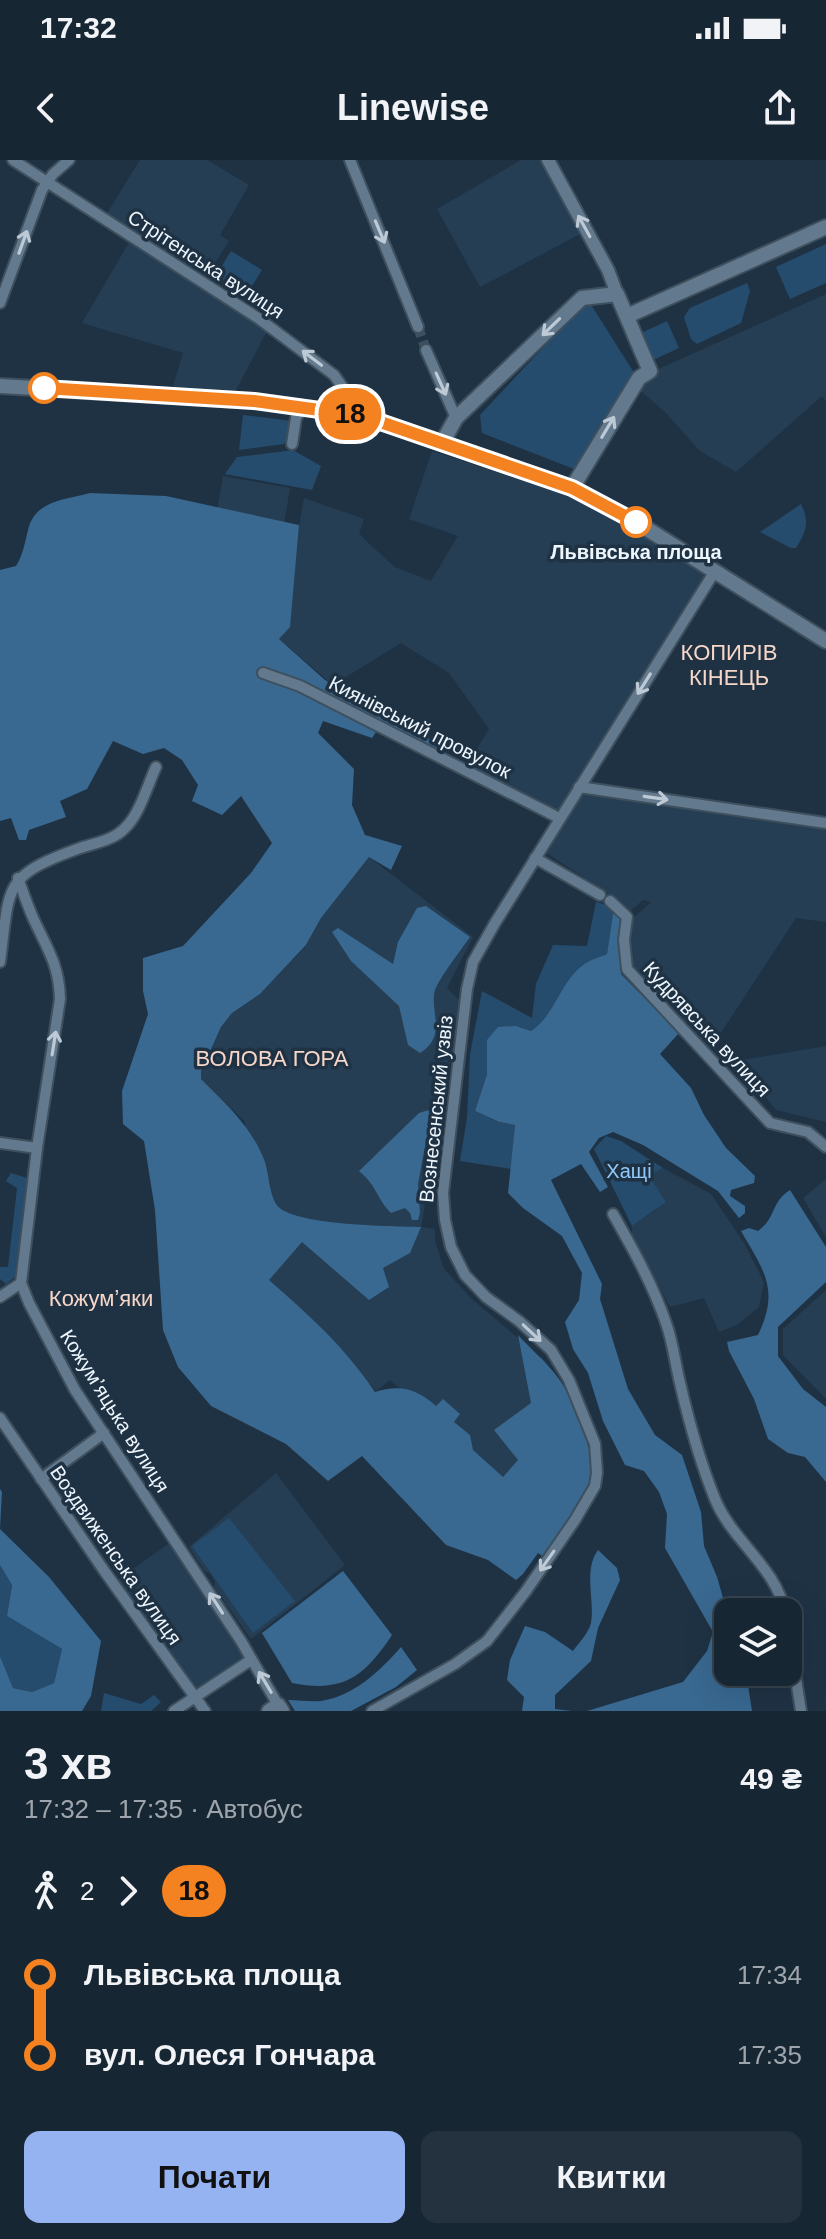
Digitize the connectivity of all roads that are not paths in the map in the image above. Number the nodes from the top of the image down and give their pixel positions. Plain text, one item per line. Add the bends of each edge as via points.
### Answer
1 (13, 160) edge
2 (69, 160) edge
3 (350, 160) edge
4 (548, 160) edge
5 (47, 182) junction
6 (826, 227) edge
7 (617, 294) junction
8 (0, 303) edge
9 (627, 316) junction
10 (418, 327) tunnel mouth
11 (426, 350) tunnel mouth
12 (0, 386) edge
13 (303, 406) junction
14 (363, 416) junction
15 (456, 418) junction
16 (442, 443) junction
17 (292, 444) dead end
18 (572, 488) junction
19 (715, 571) junction
20 (826, 641) edge
21 (263, 673) dead end
22 (156, 767) dead end
23 (579, 787) junction
24 (559, 818) junction
25 (826, 823) edge
26 (535, 858) junction
27 (18, 878) junction
28 (0, 962) edge
29 (0, 1143) edge
30 (826, 1147) edge
31 (37, 1148) junction
32 (613, 1214) dead end
33 (21, 1283) junction
34 (0, 1297) edge
35 (0, 1418) edge
36 (104, 1433) junction
37 (41, 1479) junction
38 (781, 1598) edge
39 (251, 1660) junction
40 (797, 1686) edge
41 (194, 1697) junction
42 (276, 1709) edge
43 (174, 1711) edge
44 (205, 1711) edge
45 (372, 1711) edge
46 (801, 1711) edge

1 - 5 street, Стрітенська вулиця
2 - 5 street
3 -> 10 street
7 -> 4 street
8 -> 5 street
14 -> 5 street, Стрітенська вулиця via 334,375 258,318
6 - 9 main road
7 - 9 main road
7 -> 15 main road via 582,298
18 -> 9 main road via 639,378 650,371
11 -> 15 street
12 - 13 main road
13 - 14 main road
13 - 17 street
14 - 16 main road
15 - 16 main road
16 - 18 main road
18 - 19 main road
19 - 20 main road
19 -> 23 street, Вознесенський узвіз
21 - 24 street, Киянівський провулок via 300,686
22 - 27 street via 126,827
23 - 24 street, Вознесенський узвіз
23 -> 25 street
24 - 26 street, Вознесенський узвіз
26 - 30 street, Кудрявська вулиця via 605,898 627,917 627,969 770,1123 808,1132
26 -> 45 street, Вознесенський узвіз via 473,962 443,1207 451,1247 472,1284 551,1350 569,1380 595,1444 595,1486 487,1641
27 - 28 street via 9,896
31 -> 27 street via 59,978
29 - 31 street
31 - 33 street
32 - 38 street via 666,1322 716,1503
33 - 34 street
33 - 36 street, Кожумʼяцька вулиця via 75,1390
35 - 37 street, Воздвиженська вулиця
36 - 37 street
39 -> 36 street, Кожумʼяцька вулиця
37 - 41 street, Воздвиженська вулиця
39 - 41 street
42 -> 39 street, Кожумʼяцька вулиця
40 - 46 street
41 - 43 street
41 - 44 street, Воздвиженська вулиця

